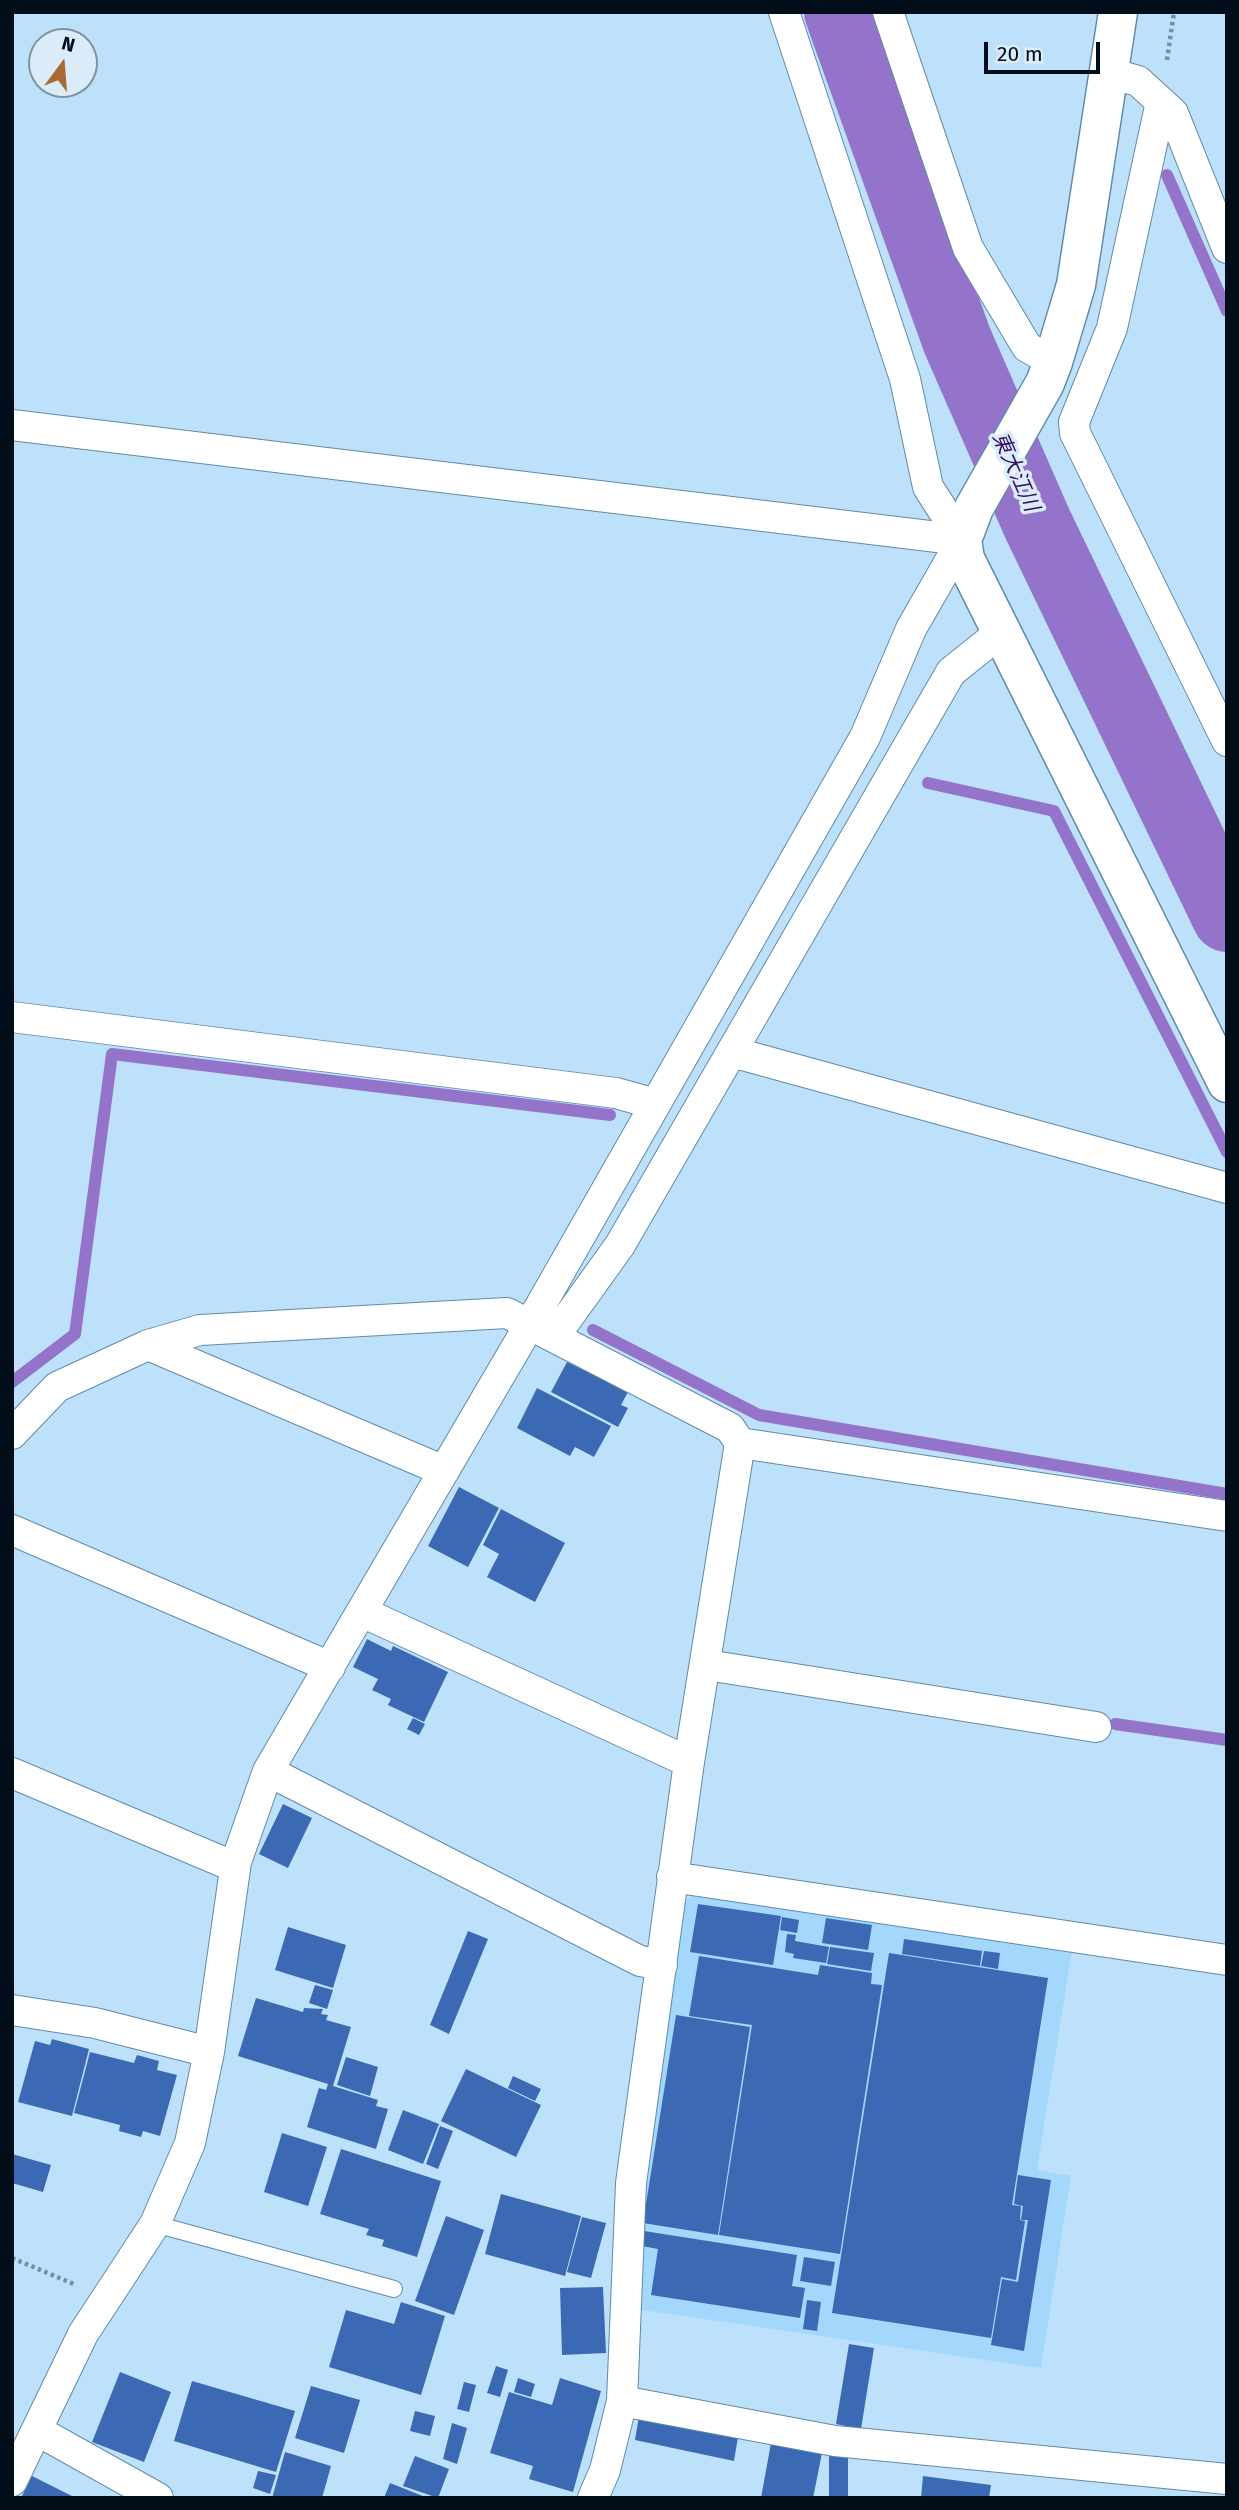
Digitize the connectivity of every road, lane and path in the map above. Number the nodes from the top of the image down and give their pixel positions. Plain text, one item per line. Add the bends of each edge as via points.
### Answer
1 (784, 12) edge
2 (888, 12) edge
3 (1118, 12) edge
4 (1109, 73) junction
5 (1161, 102) junction
6 (1227, 248) edge
7 (1049, 372) junction
8 (12, 425) edge
9 (968, 524) junction
10 (1001, 632) junction
11 (1227, 741) edge
12 (12, 1017) edge
13 (732, 1052) junction
14 (1227, 1083) edge
15 (655, 1104) junction
16 (1227, 1188) edge
17 (542, 1331) junction
18 (148, 1345) junction
19 (12, 1434) edge
20 (740, 1443) junction
21 (444, 1471) junction
22 (1227, 1516) edge
23 (12, 1530) edge
24 (362, 1612) junction
25 (706, 1665) junction
26 (330, 1667) junction
27 (1097, 1727) dead end
28 (689, 1762) junction
29 (268, 1772) junction
30 (12, 1773) edge
31 (235, 1867) junction
32 (673, 1877) junction
33 (1227, 1960) edge
34 (662, 1965) junction
35 (12, 2010) edge
36 (209, 2052) junction
37 (156, 2224) junction
38 (12, 2258) edge
39 (394, 2289) dead end
40 (107, 2298) junction
41 (622, 2401) junction
42 (38, 2431) junction
43 (1227, 2479) edge
44 (12, 2481) edge
45 (158, 2498) edge
46 (593, 2498) edge

1 - 9 street via 905,379 928,487
2 - 7 street via 968,248 1027,347
3 - 4 street
4 - 5 street via 1139,80
4 - 7 street via 1076,285
5 - 6 street via 1173,113
5 - 11 street via 1112,328 1074,422 1075,433
7 - 9 street
8 - 9 street
9 - 10 street via 965,559
9 - 15 street via 911,629 865,737
10 - 13 street via 951,672
10 - 14 street
12 - 15 street via 616,1093
13 - 16 street
13 - 17 street via 620,1245
15 - 17 street
17 - 18 street via 507,1313 200,1330
17 - 20 street via 730,1428
17 - 21 street
18 - 19 street via 57,1387
18 - 21 street
20 - 22 street
20 - 25 street
21 - 24 street
23 - 26 street
24 - 26 street
24 - 28 street
25 - 27 street
25 - 28 street
26 - 29 street
28 - 32 street
29 - 31 street
29 - 34 street via 640,1961
30 - 31 street
31 - 36 street
32 - 33 street
32 - 34 street
34 - 41 street via 631,2183
35 - 36 street via 95,2023
36 - 37 street via 190,2143
37 - 39 lane
37 - 40 street
38 - 40 path
40 - 42 street via 83,2334
41 - 43 street via 835,2441
41 - 46 street
42 - 44 street
42 - 45 street

